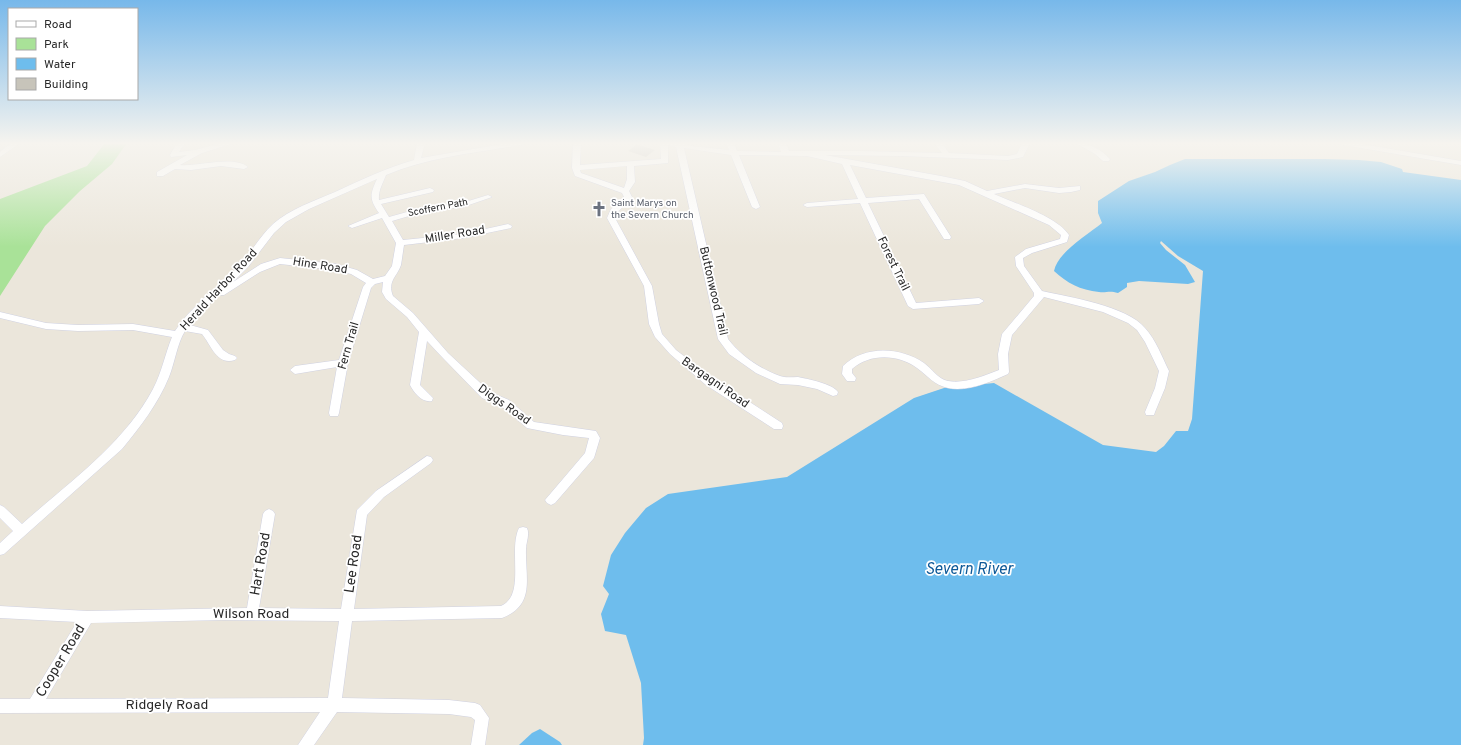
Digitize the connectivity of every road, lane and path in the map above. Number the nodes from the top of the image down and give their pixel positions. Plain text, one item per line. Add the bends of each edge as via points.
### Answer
1 (375, 178) edge
2 (381, 178) edge
3 (586, 178) edge
4 (632, 178) edge
5 (687, 178) edge
6 (744, 178) edge
7 (852, 178) edge
8 (940, 178) edge
9 (352, 187) junction
10 (1076, 188) dead end
11 (376, 189) junction
12 (430, 190) dead end
13 (625, 191) junction
14 (987, 194) junction
15 (488, 197) dead end
16 (862, 200) junction
17 (376, 203) junction
18 (807, 205) dead end
19 (756, 207) dead end
20 (386, 217) junction
21 (352, 226) dead end
22 (508, 226) dead end
23 (947, 237) dead end
24 (400, 243) junction
25 (388, 278) junction
26 (372, 282) junction
27 (1039, 293) junction
28 (214, 294) junction
29 (979, 301) dead end
30 (0, 315) edge
31 (180, 331) junction
32 (424, 332) junction
33 (232, 358) dead end
34 (343, 363) junction
35 (295, 370) dead end
36 (851, 378) dead end
37 (833, 392) dead end
38 (428, 398) dead end
39 (1150, 412) dead end
40 (334, 413) dead end
41 (778, 426) dead end
42 (427, 460) dead end
43 (551, 500) dead end
44 (0, 510) edge
45 (269, 514) dead end
46 (21, 531) junction
47 (523, 532) dead end
48 (0, 550) edge
49 (0, 612) edge
50 (252, 614) junction
51 (347, 615) junction
52 (87, 617) junction
53 (34, 705) junction
54 (334, 705) junction
55 (0, 706) edge
56 (305, 745) edge
57 (478, 745) edge

1 - 9 street, Herald Harbor Road
2 - 11 street
3 - 13 street
4 - 13 street, Bargagni Road via 631,186
5 - 37 street, Buttonwood Trail via 726,345 737,356 760,371 780,380 798,380
6 - 19 street
7 - 16 street, Forest Trail
8 - 14 street via 962,183
9 - 11 street
9 - 28 street, Herald Harbor Road via 288,216 265,238 241,270
10 - 14 street via 1062,191 1019,186
11 - 17 street
12 - 17 street
13 - 41 street, Bargagni Road via 628,197 614,210 611,218 648,286 658,335 672,352 710,382
14 - 27 street via 1052,223 1064,233 1064,240 1018,257 1022,269
15 - 20 street, Scoffern Path via 463,205
16 - 18 street
16 - 23 street via 921,196
16 - 29 street, Forest Trail via 913,306
17 - 20 street
20 - 21 street, Scoffern Path
20 - 24 street
22 - 24 street, Miller Road via 463,236
24 - 25 street via 396,266
25 - 26 street
25 - 32 street, Diggs Road via 389,297 410,315
26 - 28 street, Hine Road via 354,272 336,267 287,261 272,262 222,293
26 - 34 street, Fern Trail via 367,286
27 - 36 street via 1037,300 1007,334 1003,354 1004,372 973,383 942,383 917,363 884,354 868,355 854,361 847,368 847,374
27 - 39 street via 1099,308 1141,328 1164,371
28 - 31 street, Herald Harbor Road
30 - 31 street via 46,326 133,327
31 - 33 street via 196,329 204,332 220,354
31 - 46 street, Herald Harbor Road via 159,387 127,435 118,446
32 - 38 street via 415,385 416,389
32 - 43 street, Diggs Road via 480,390 505,403 532,425 592,434 595,438 590,455
34 - 35 street
34 - 40 street, Fern Trail
42 - 51 street, Lee Road via 380,494 361,513
44 - 46 street
45 - 50 street, Hart Road
46 - 48 street, Herald Harbor Road
47 - 51 street, Wilson Road via 520,549 520,592 516,602 508,610
49 - 52 street, Wilson Road
50 - 51 street, Wilson Road
50 - 52 street, Wilson Road
51 - 54 street, Lee Road
52 - 53 street, Cooper Road
53 - 54 street, Ridgely Road
53 - 55 street, Ridgely Road
54 - 56 street
54 - 57 street, Ridgely Road via 449,706 475,710 482,718

